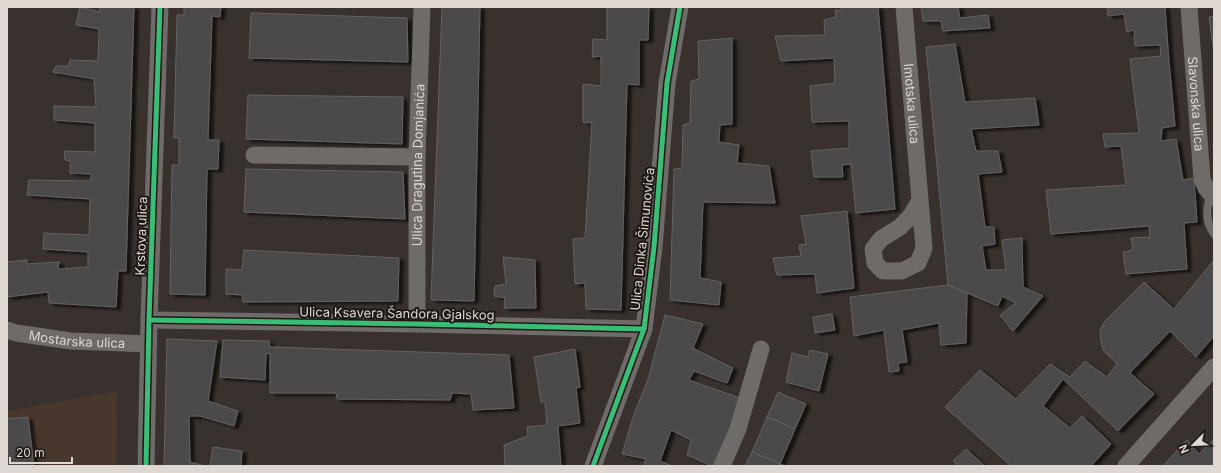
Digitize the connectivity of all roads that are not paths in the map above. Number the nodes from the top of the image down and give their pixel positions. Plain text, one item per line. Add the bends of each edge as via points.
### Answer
1 (160, 7) edge
2 (422, 7) edge
3 (680, 7) edge
4 (904, 7) edge
5 (1189, 7) edge
6 (254, 155) dead end
7 (418, 157) junction
8 (1212, 196) edge
9 (920, 200) dead end
10 (1214, 234) edge
11 (149, 320) junction
12 (417, 324) junction
13 (644, 329) junction
14 (7, 330) edge
15 (149, 344) junction
16 (760, 349) dead end
17 (1214, 367) edge
18 (146, 466) edge
19 (592, 466) edge
20 (722, 466) edge
21 (1126, 466) edge

1 - 11 street, Krstova ulica
2 - 7 street, Ulica Dragutina Domjanića
3 - 13 street, Ulica Dinka Šimunovića via 666,83 654,247
4 - 9 street, Imotska ulica
5 - 8 street, Slavonska ulica via 1202,179
6 - 7 street
7 - 12 street, Ulica Dragutina Domjanića
8 - 10 lane via 1206,208
11 - 12 street, Ulica Ksavera Šandora Gjalskog
11 - 15 street, Krstova ulica
12 - 13 street, Ulica Ksavera Šandora Gjalskog
13 - 19 street, Ulica Dinka Šimunovića
14 - 15 street, Mostarska ulica via 71,341
15 - 18 street, Krstova ulica
16 - 20 street via 738,429
17 - 21 street

